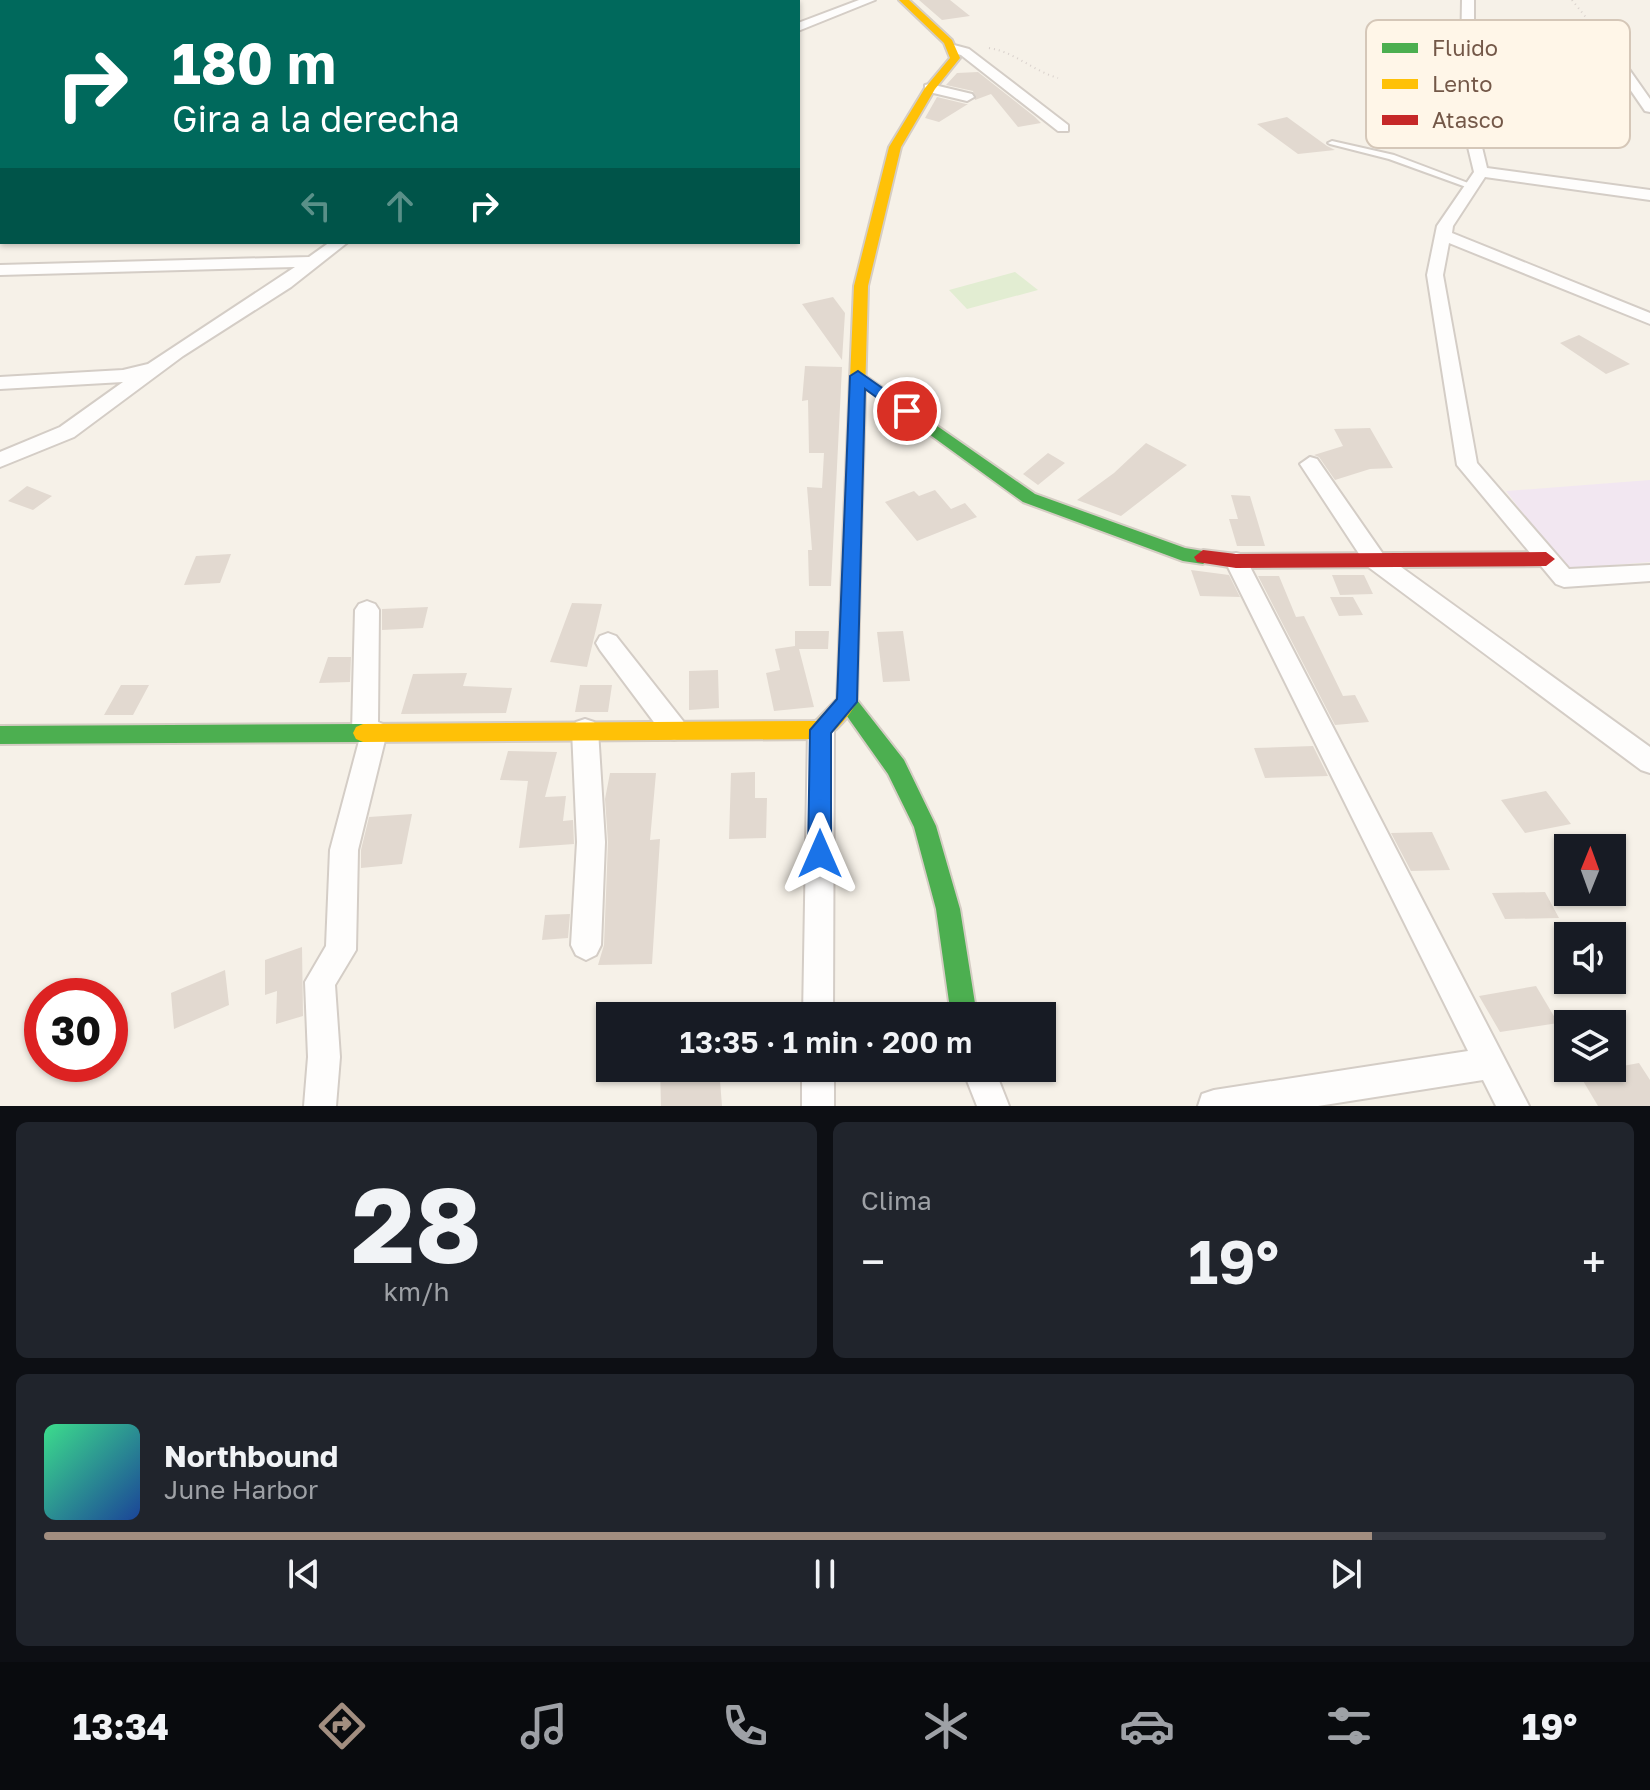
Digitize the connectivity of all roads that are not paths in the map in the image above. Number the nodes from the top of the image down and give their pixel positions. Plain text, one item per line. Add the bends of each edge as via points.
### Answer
1 (869, 0) edge
2 (904, 0) edge
3 (1468, 0) edge
4 (1468, 20) edge
5 (800, 26) edge
6 (954, 49) junction
7 (1630, 79) edge
8 (930, 88) junction
9 (967, 97) dead end
10 (1650, 108) edge
11 (1063, 128) dead end
12 (1332, 143) dead end
13 (1472, 148) edge
14 (1477, 179) junction
15 (1650, 195) edge
16 (1443, 235) junction
17 (334, 246) edge
18 (313, 262) junction
19 (0, 270) edge
20 (1650, 319) edge
21 (162, 363) junction
22 (858, 376) junction
23 (0, 383) edge
24 (0, 460) edge
25 (1310, 464) dead end
26 (1546, 559) junction
27 (1375, 560) junction
28 (1236, 561) junction
29 (1650, 573) edge
30 (367, 610) dead end
31 (608, 643) dead end
32 (847, 702) junction
33 (674, 729) junction
34 (585, 730) junction
35 (821, 730) junction
36 (370, 732) junction
37 (0, 735) edge
38 (1650, 762) edge
39 (586, 945) dead end
40 (818, 1002) edge
41 (962, 1002) edge
42 (1491, 1063) junction
43 (818, 1082) edge
44 (984, 1082) edge
45 (320, 1106) edge
46 (818, 1106) edge
47 (993, 1106) edge
48 (1214, 1106) edge
49 (1513, 1106) edge

1 - 5 street
2 - 6 street
3 - 4 street
6 - 8 street via 955,58
6 - 11 street via 965,52
7 - 10 street
8 - 9 street
8 - 22 street via 895,147 887,178 861,286
12 - 14 lane
13 - 14 street
14 - 15 street
14 - 16 street
16 - 20 street
16 - 26 street via 1435,275 1467,465
17 - 18 street
18 - 19 street
18 - 21 street
21 - 23 street via 125,376
21 - 24 street via 67,432
22 - 28 street via 1029,498 1183,554
22 - 32 street
25 - 27 street
26 - 27 street
26 - 29 street via 1564,578
27 - 28 street
27 - 38 street
28 - 42 street
30 - 36 street
31 - 33 street
32 - 35 street
32 - 41 street via 896,767 925,826 948,909
33 - 34 street
33 - 35 street
34 - 36 street
34 - 39 street via 591,842
35 - 40 street
36 - 37 street
36 - 45 street via 344,850 341,950 320,982
42 - 48 street
42 - 49 street
43 - 46 street
44 - 47 street

